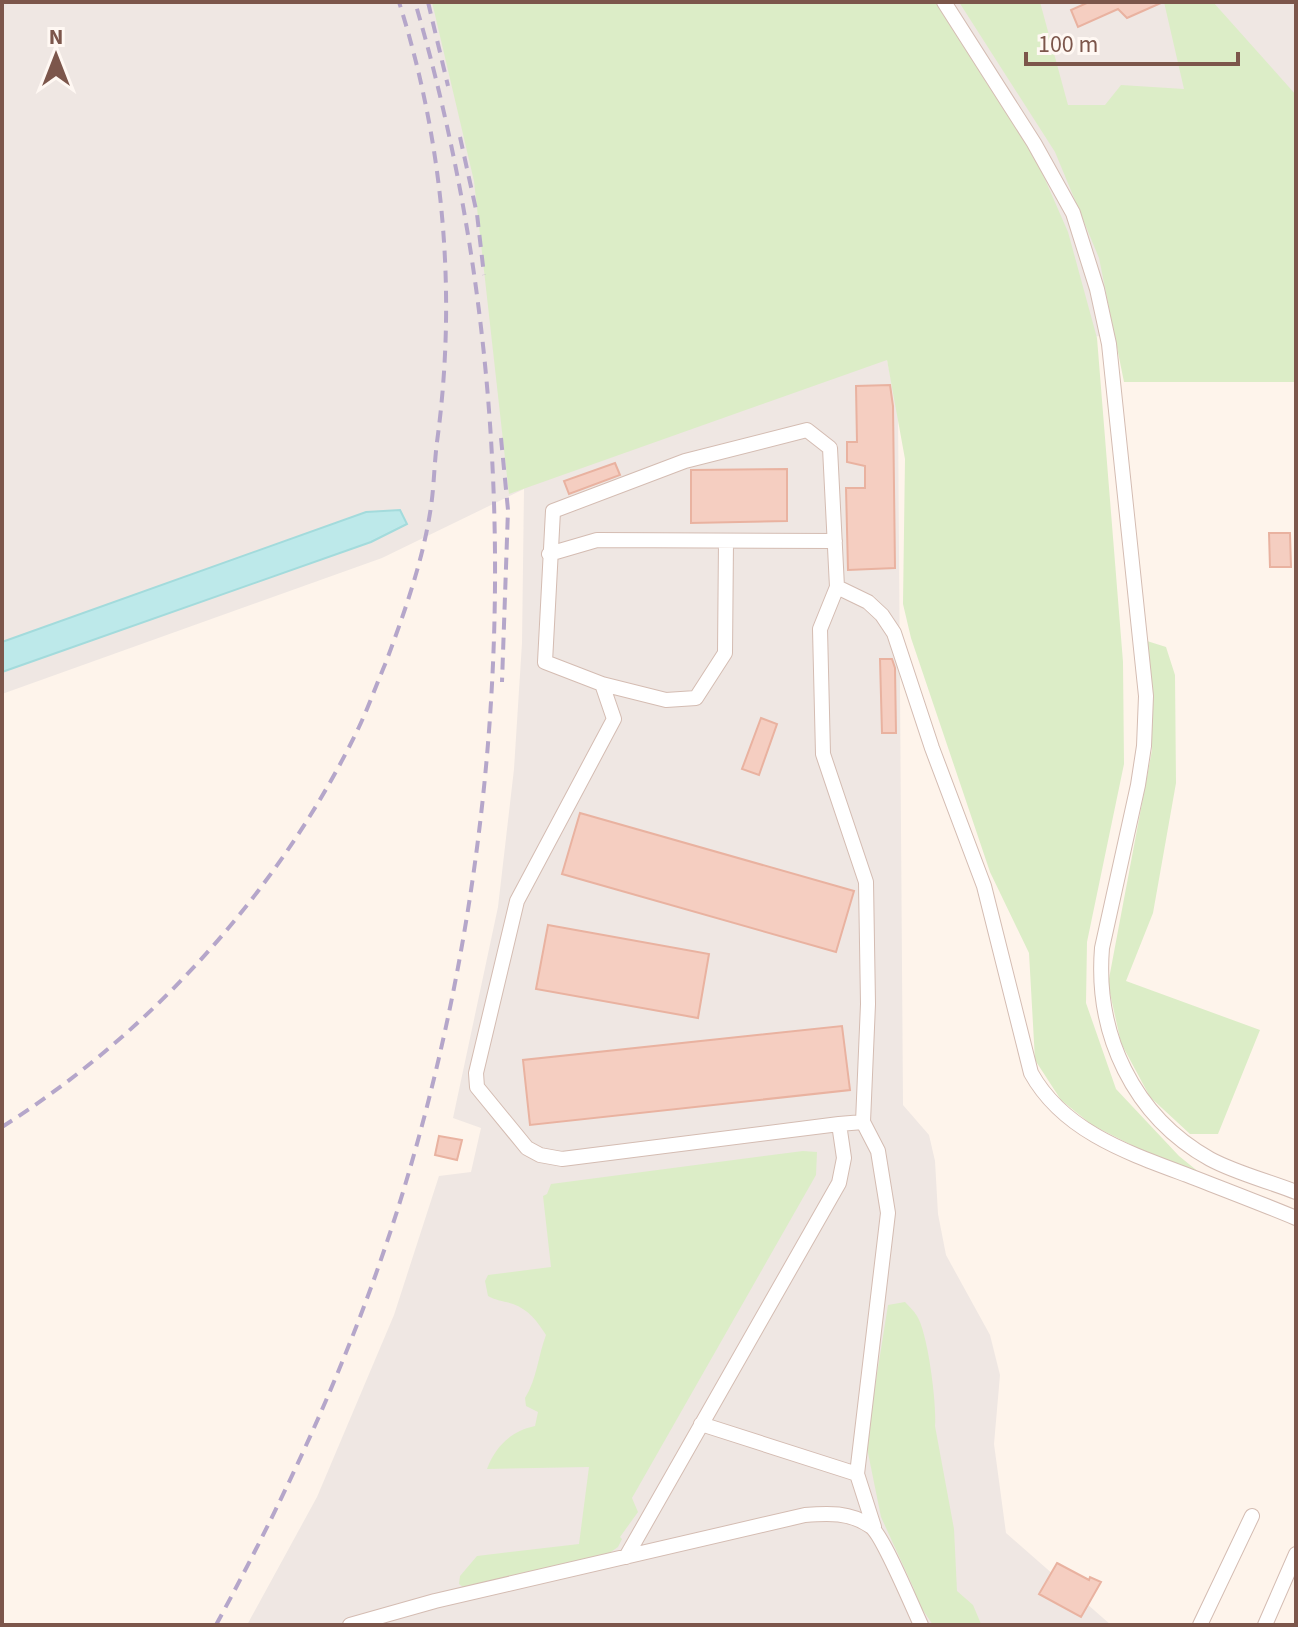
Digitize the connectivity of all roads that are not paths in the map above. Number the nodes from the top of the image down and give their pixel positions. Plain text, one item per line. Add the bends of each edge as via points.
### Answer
1 (944, 2) edge
2 (726, 541) junction
3 (835, 541) junction
4 (549, 554) junction
5 (837, 587) junction
6 (602, 684) junction
7 (863, 1122) junction
8 (839, 1124) junction
9 (1296, 1192) edge
10 (1296, 1218) edge
11 (701, 1424) junction
12 (857, 1474) junction
13 (1252, 1516) dead end
14 (874, 1527) junction
15 (1296, 1554) edge
16 (626, 1557) junction
17 (350, 1625) edge
18 (921, 1625) edge
19 (1200, 1625) edge
20 (1265, 1625) edge

1 - 9 street via 1073,213 1109,344 1146,696 1138,785 1102,948 1100,974 1110,1038 1147,1108 1177,1136 1212,1160
2 - 3 street
2 - 4 street via 597,540
2 - 6 street via 725,653 696,698 666,700
3 - 4 street via 830,448 807,430 685,461 553,511
3 - 5 street
4 - 6 street via 545,662
5 - 7 street via 820,629 823,754 866,882
5 - 10 street via 868,602 894,633 984,886 1031,1073 1040,1089 1078,1125 1116,1148
6 - 8 street via 614,719 517,901 490,1006 477,1087 527,1148 562,1159
7 - 8 street
7 - 12 street via 878,1151 888,1213
8 - 11 street via 844,1158 839,1183
11 - 12 street
11 - 16 street
12 - 14 street
13 - 19 street
14 - 16 street via 835,1513 805,1515
14 - 18 street
15 - 20 street
16 - 17 street

